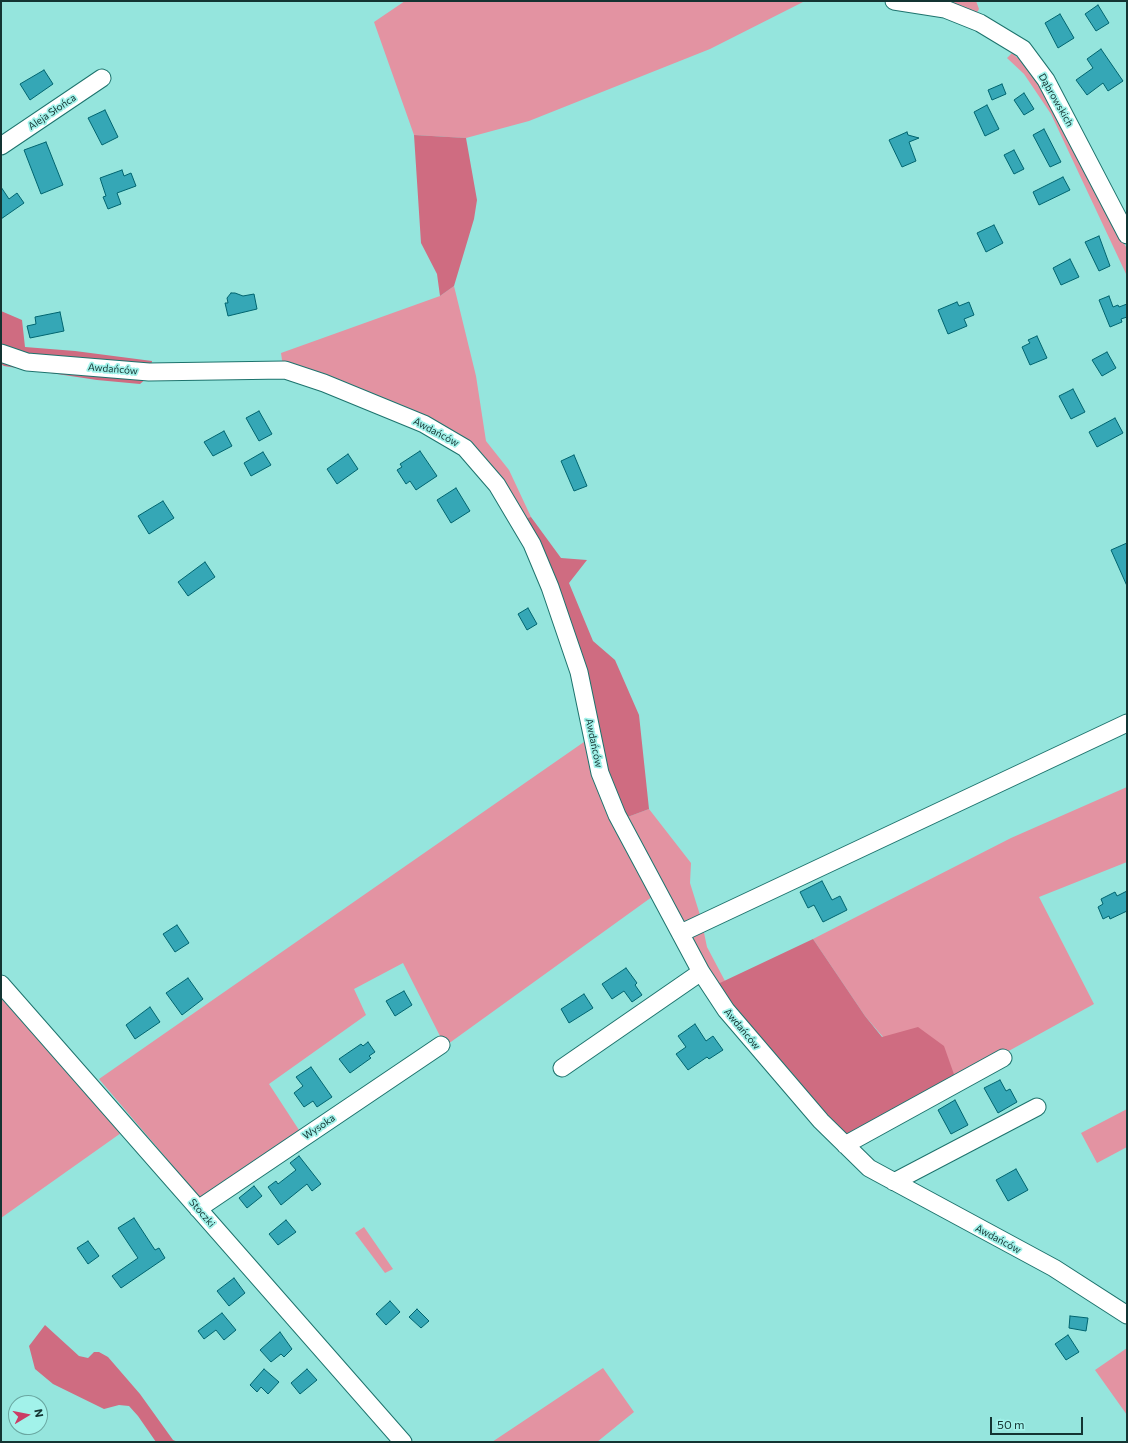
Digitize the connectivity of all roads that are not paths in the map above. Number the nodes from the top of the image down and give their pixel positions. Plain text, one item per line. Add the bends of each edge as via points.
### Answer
1 (894, 1) edge
2 (102, 78) dead end
3 (1, 146) edge
4 (1127, 235) edge
5 (1, 353) edge
6 (1127, 723) edge
7 (681, 933) junction
8 (701, 972) junction
9 (1, 984) edge
10 (441, 1046) dead end
11 (1003, 1058) dead end
12 (562, 1068) dead end
13 (1036, 1107) dead end
14 (845, 1145) junction
15 (894, 1182) junction
16 (198, 1209) junction
17 (1127, 1315) edge
18 (403, 1442) edge

1 - 4 street, Dąbrowskich via 945,9 980,23 1023,49 1046,80
2 - 3 street, Aleja Słońca
5 - 7 street, Awdańców via 27,362 149,372 285,370 324,383 424,424 465,448 497,485 532,544 550,587 579,672 603,780 617,815
6 - 7 street
7 - 8 street, Awdańców
8 - 12 street
8 - 14 street, Awdańców via 726,1010 821,1121
9 - 16 street, Stoczki
10 - 16 street, Wysoka
11 - 14 street
13 - 15 street
14 - 15 street, Awdańców via 869,1168
15 - 17 street, Awdańców via 1054,1268
16 - 18 street, Stoczki

